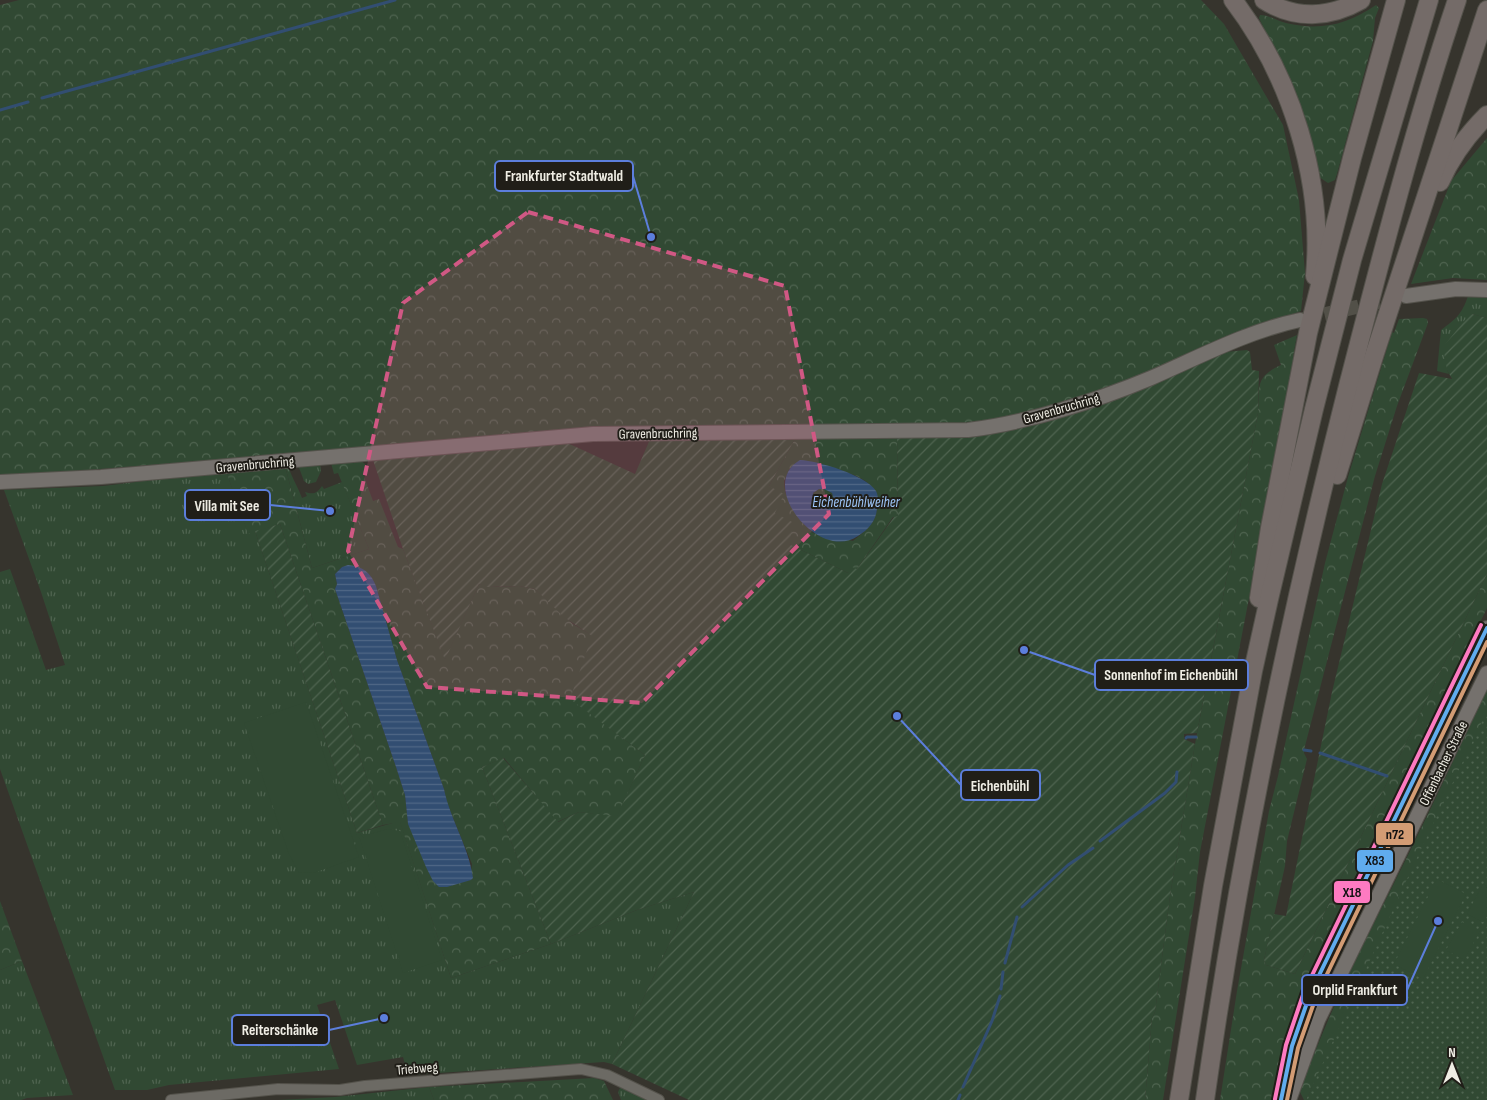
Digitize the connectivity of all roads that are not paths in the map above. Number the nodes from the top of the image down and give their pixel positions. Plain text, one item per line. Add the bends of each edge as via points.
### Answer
1 (1233, 0) edge
2 (1264, 0) edge
3 (1361, 0) edge
4 (1396, 0) edge
5 (1429, 0) edge
6 (1458, 0) edge
7 (1487, 10) edge
8 (1487, 115) edge
9 (1414, 234) junction
10 (1487, 290) edge
11 (1406, 296) tunnel mouth
12 (1304, 327) junction
13 (0, 482) edge
14 (1301, 585) junction
15 (1487, 628) edge
16 (1253, 671) junction
17 (1487, 673) edge
18 (172, 1100) edge
19 (659, 1100) edge
20 (1179, 1100) edge
21 (1205, 1100) edge
22 (1281, 1100) edge
23 (1289, 1100) edge

1 - 12 highway via 1281,81 1306,159 1314,209 1316,256
2 - 3 highway via 1292,13 1317,15
4 - 12 highway
5 - 16 highway via 1350,270
6 - 14 highway via 1390,223 1326,472
7 - 9 highway
8 - 9 highway via 1452,158
9 - 14 highway
10 - 11 street via 1450,290
12 - 13 street, Gravenbruchring via 1268,328 1095,399 968,430 593,434 101,477
12 - 16 highway via 1260,594
14 - 21 highway via 1230,935
15 - 22 street, Offenbacher Straße via 1310,994 1293,1044
16 - 20 highway via 1213,886
17 - 23 street, Offenbacher Straße via 1318,1020
18 - 19 street, Triebweg via 278,1090 340,1090 582,1069 607,1075

